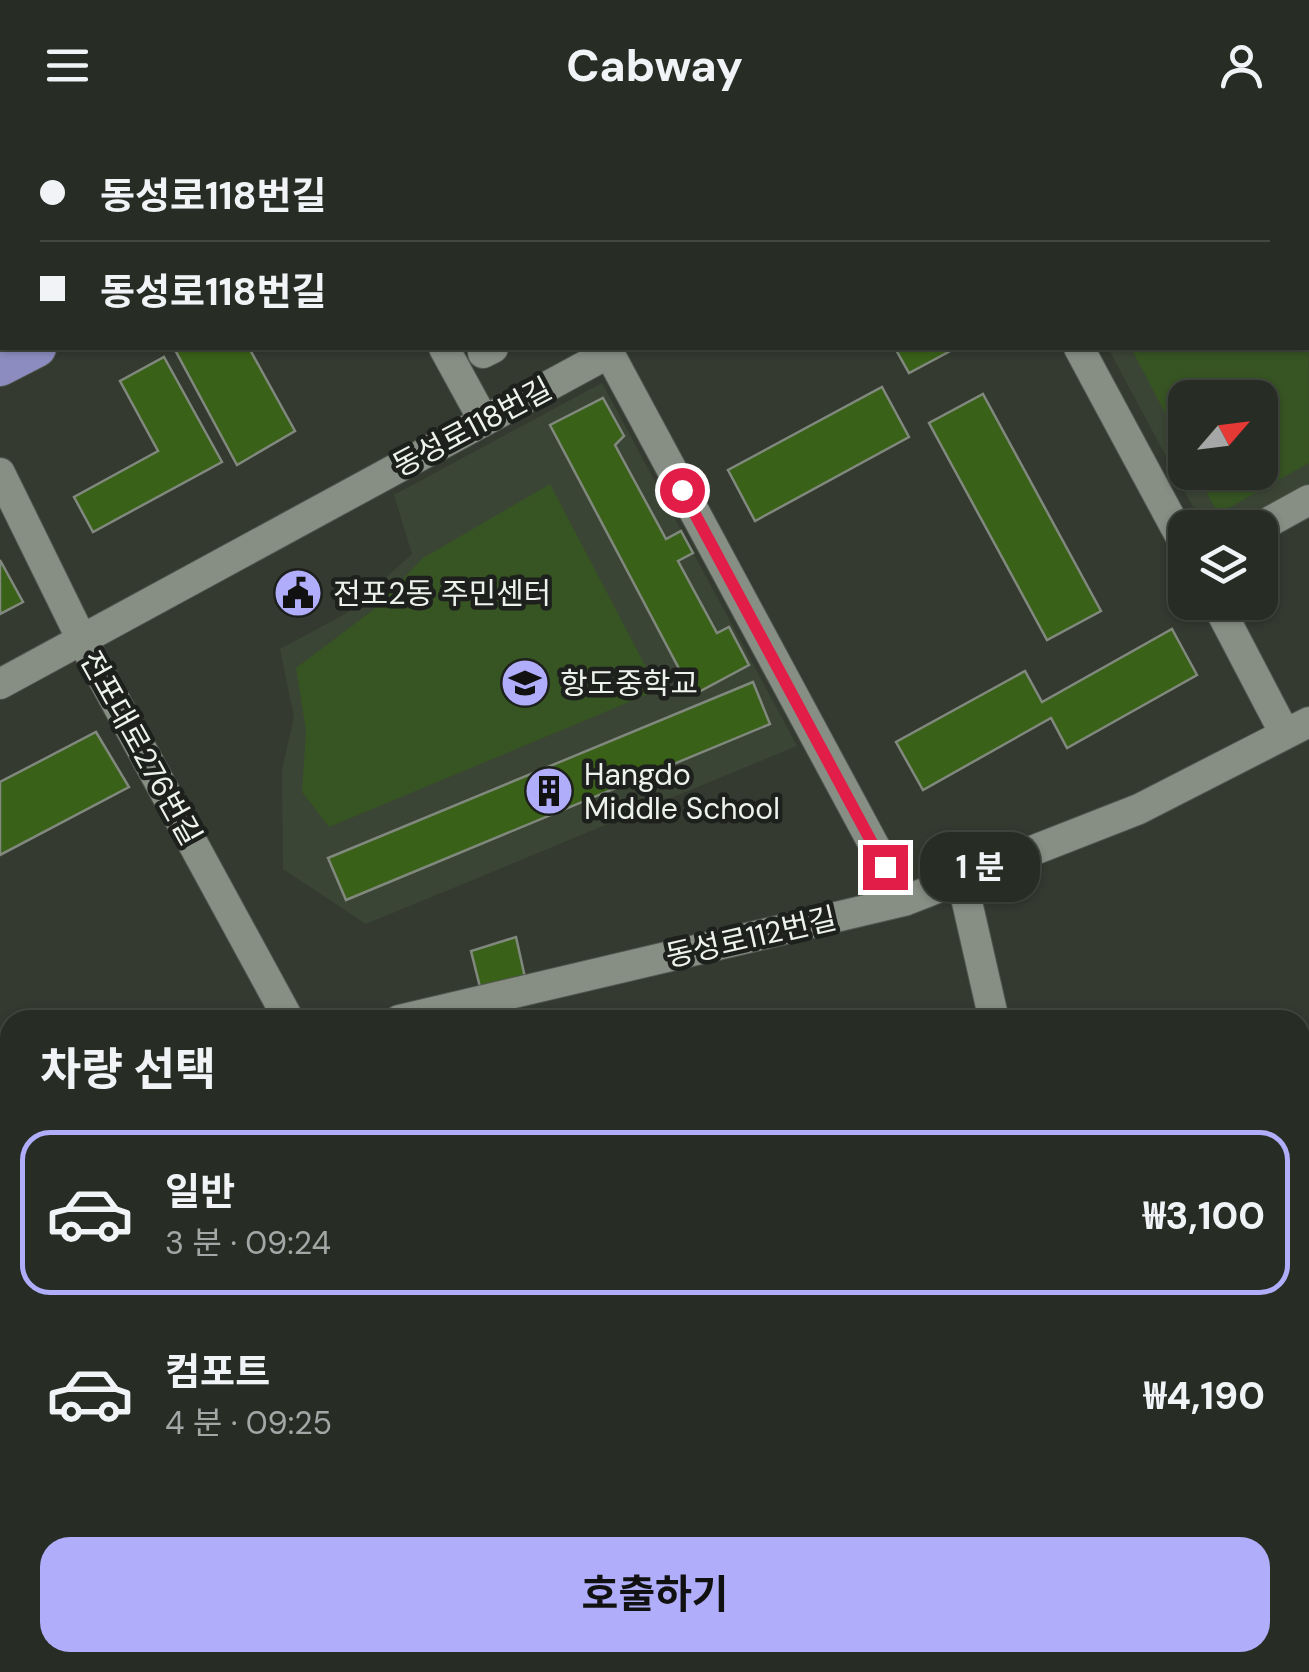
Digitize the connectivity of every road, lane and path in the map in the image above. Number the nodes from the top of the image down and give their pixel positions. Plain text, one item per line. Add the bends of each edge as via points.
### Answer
1 (33, 350) edge
2 (445, 350) edge
3 (1080, 350) edge
4 (0, 368) edge
5 (484, 421) junction
6 (0, 473) edge
7 (1309, 500) edge
8 (1168, 513) edge
9 (1278, 517) edge
10 (1228, 620) edge
11 (81, 638) junction
12 (0, 684) edge
13 (1297, 728) edge
14 (962, 880) junction
15 (904, 902) junction
16 (284, 1010) edge
17 (442, 1010) edge
18 (992, 1010) edge

1 - 4 main road
2 - 5 street
3 - 8 street
5 - 11 street, 동성로118번길
5 - 15 street, 동성로118번길 via 609,353
6 - 11 street, 전포대로276번길
7 - 9 street
10 - 13 street
11 - 12 street, 동성로118번길
11 - 16 street, 전포대로276번길
13 - 14 street, 동성로112번길 via 1139,809
14 - 15 street, 동성로112번길
14 - 18 street
15 - 17 street, 동성로112번길

